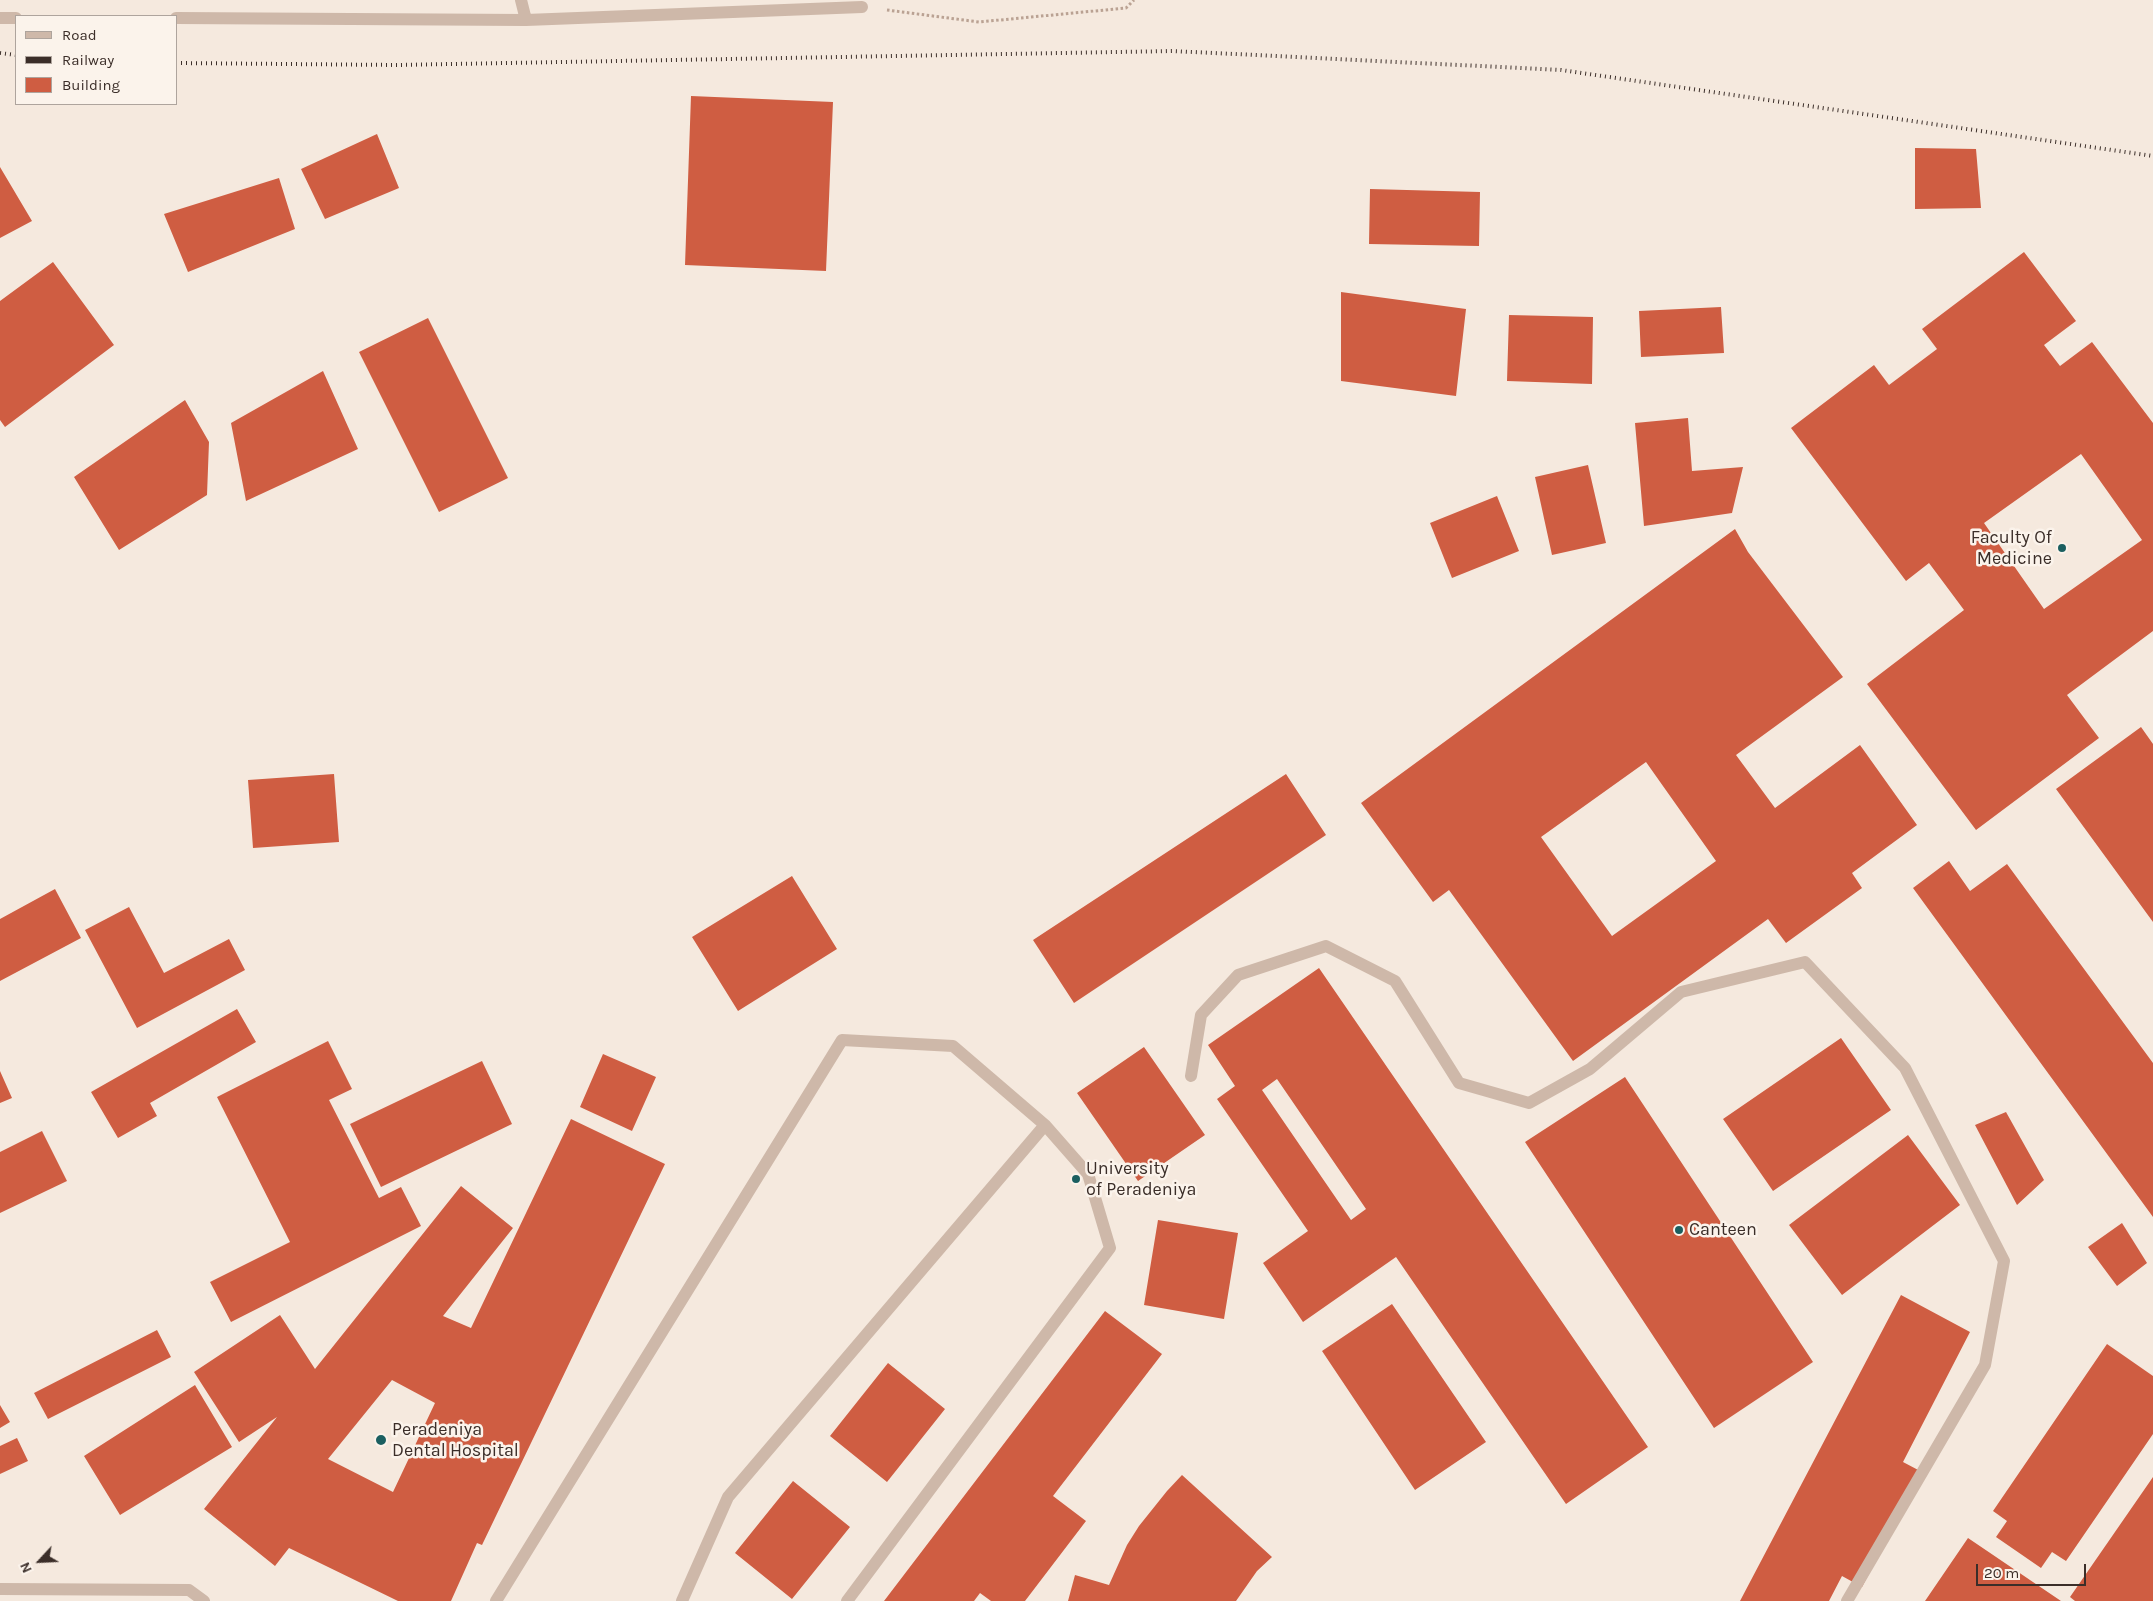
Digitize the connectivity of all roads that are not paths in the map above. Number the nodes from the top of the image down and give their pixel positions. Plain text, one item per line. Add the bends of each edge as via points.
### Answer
1 (521, 0) edge
2 (862, 7) road end
3 (0, 18) edge
4 (15, 18) edge
5 (178, 18) edge
6 (526, 20) junction
7 (1191, 1076) dead end
8 (1045, 1125) junction
9 (0, 1589) edge
10 (204, 1601) edge
11 (496, 1601) edge
12 (682, 1601) edge
13 (847, 1601) edge
14 (1847, 1601) edge

1 - 6 street
2 - 6 street
3 - 4 street
5 - 6 street
7 - 14 street via 1200,1015 1238,975 1326,946 1395,980 1459,1084 1529,1103 1590,1069 1680,992 1805,962 1905,1068 2004,1261 1985,1365
8 - 11 street via 953,1046 842,1040
8 - 12 street via 728,1497
8 - 13 street via 1088,1174 1110,1248
9 - 10 street via 189,1590

